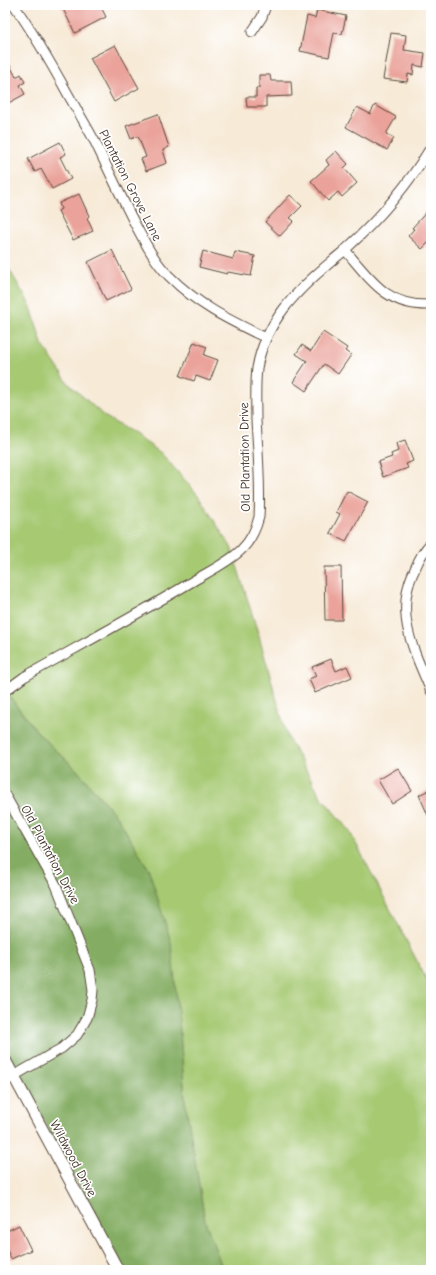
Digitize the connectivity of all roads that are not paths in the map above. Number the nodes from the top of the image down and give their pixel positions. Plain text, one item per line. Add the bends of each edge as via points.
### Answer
1 (14, 5) edge
2 (266, 5) edge
3 (252, 32) dead end
4 (431, 147) edge
5 (345, 250) junction
6 (431, 305) edge
7 (266, 338) junction
8 (431, 543) edge
9 (5, 691) edge
10 (431, 691) edge
11 (5, 795) edge
12 (5, 1060) edge
13 (10, 1079) edge
14 (118, 1270) edge

1 - 7 street, Plantation Grove Lane via 95,143 116,188 157,262 179,286 204,306
2 - 3 street
4 - 5 street, Old Plantation Drive via 399,194
5 - 6 street via 374,284 392,298 413,305
5 - 7 street, Old Plantation Drive via 285,306
7 - 9 street, Old Plantation Drive via 256,378 259,517 250,540 232,557 24,677
8 - 10 street via 426,547 411,575 405,617 419,663
11 - 13 street, Old Plantation Drive via 56,885 90,970 93,990 90,1009 77,1035 62,1048
12 - 13 street, Wildwood Drive
13 - 14 street, Wildwood Drive

